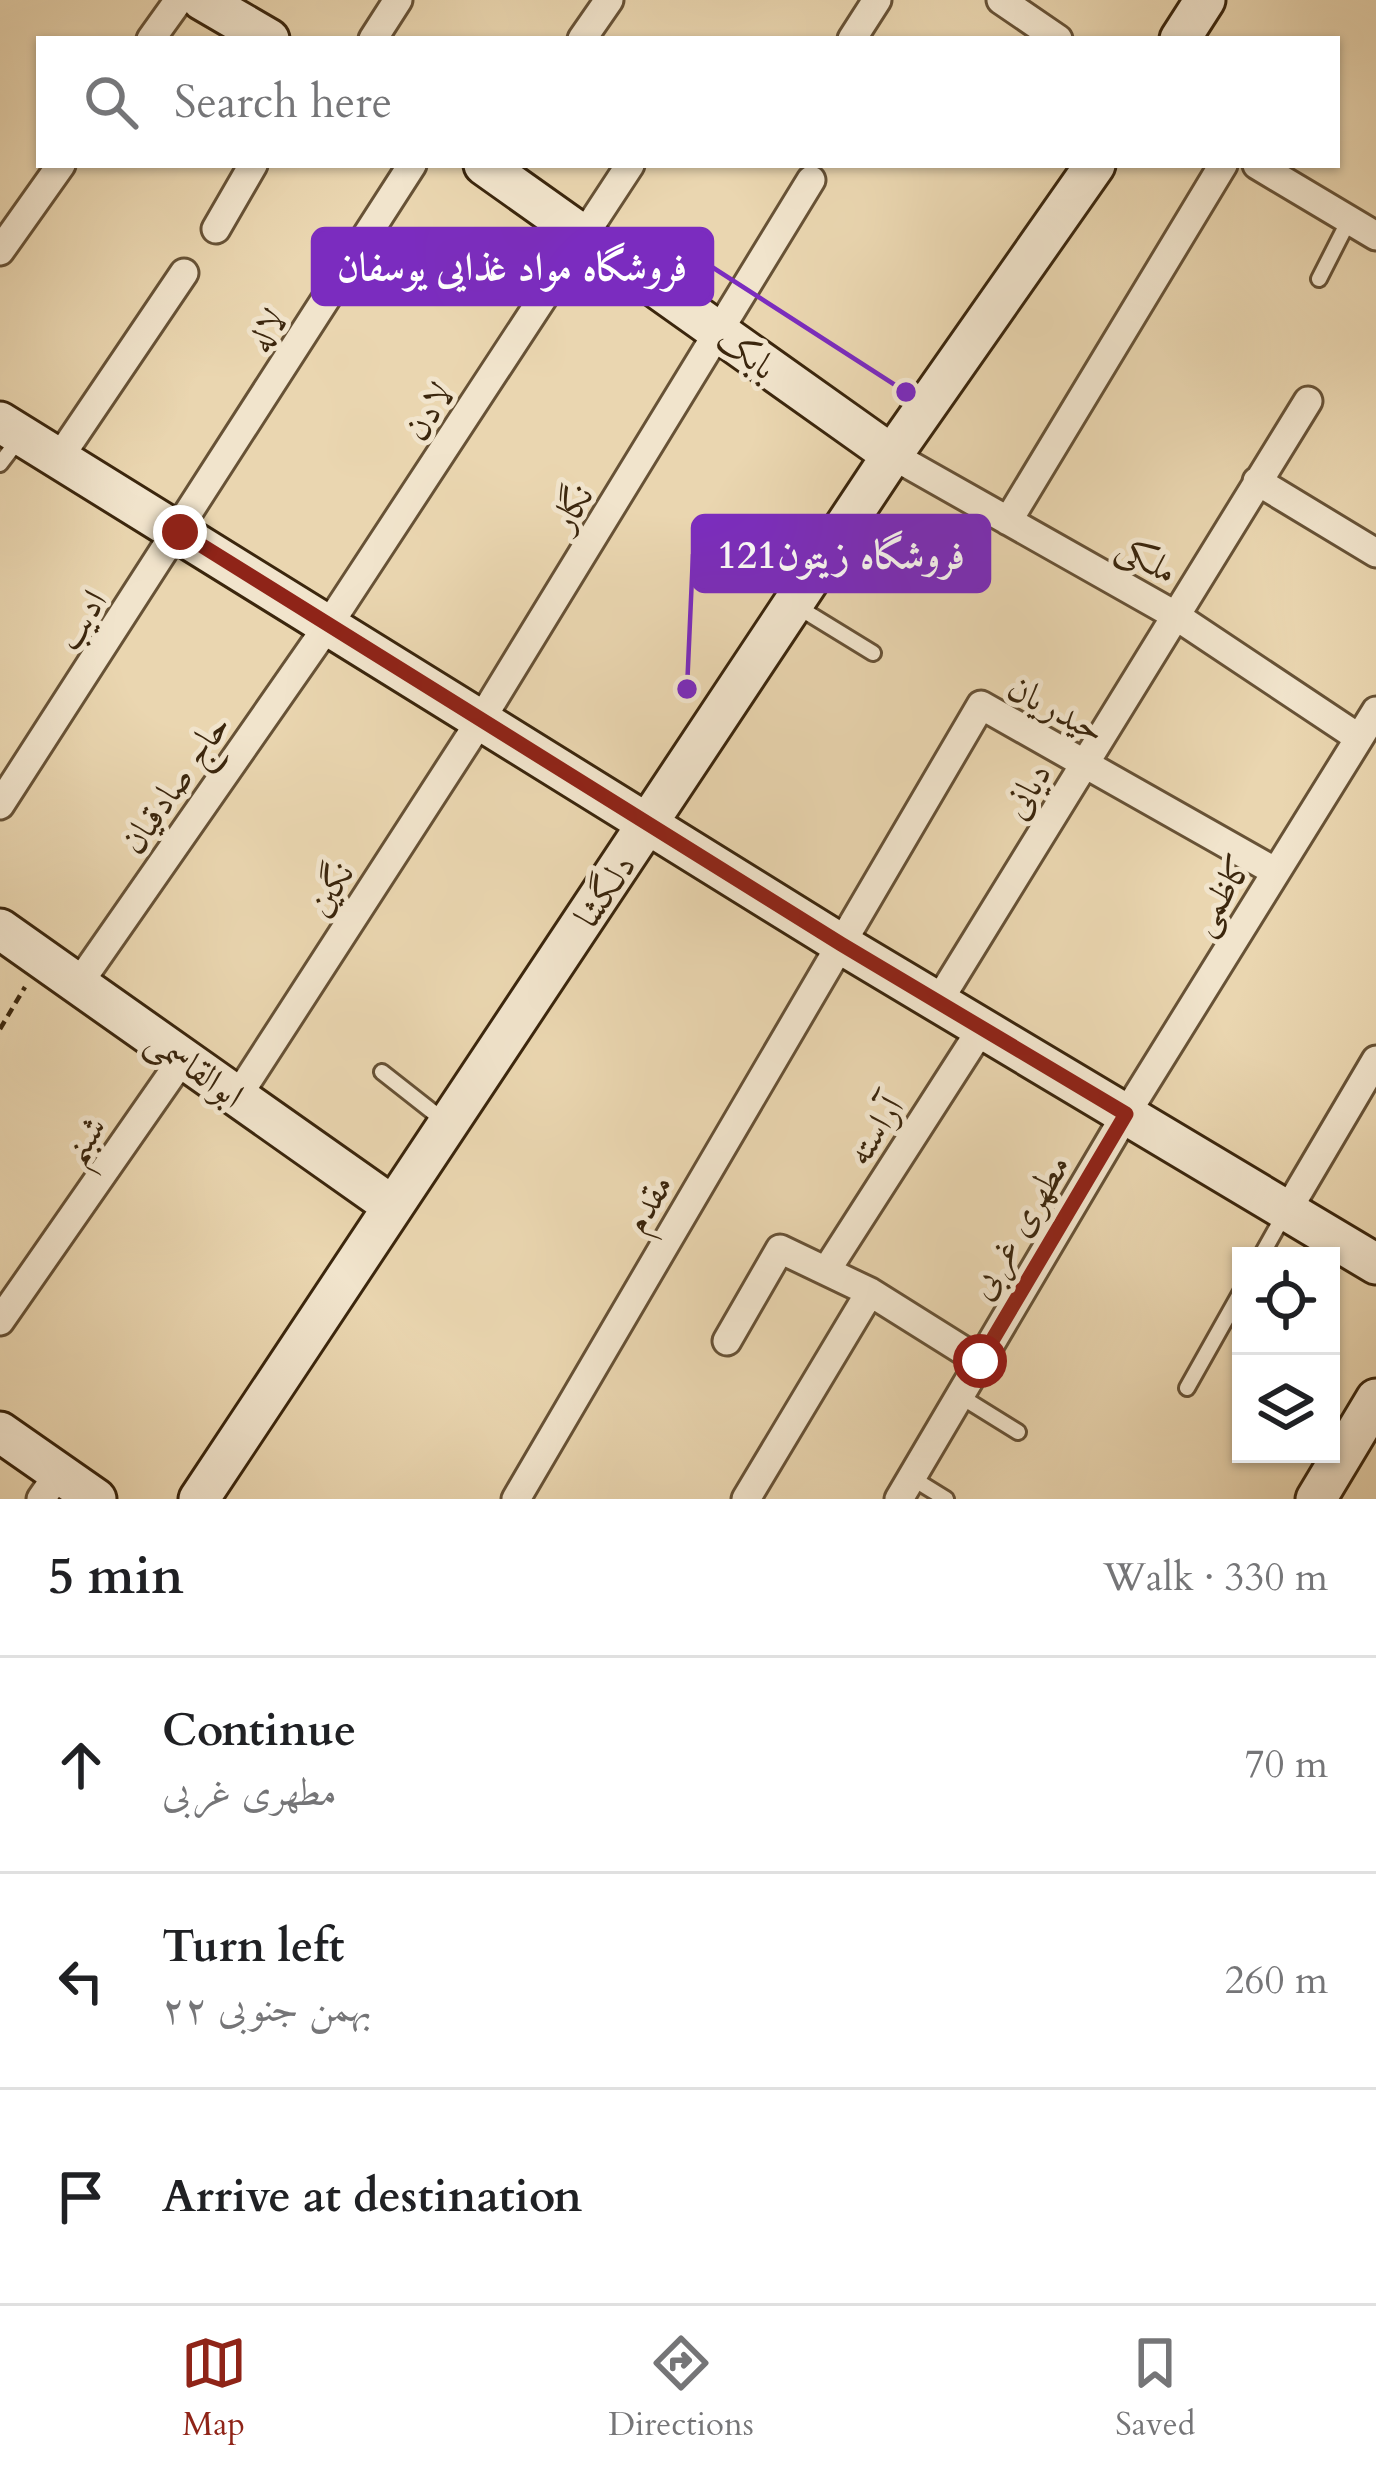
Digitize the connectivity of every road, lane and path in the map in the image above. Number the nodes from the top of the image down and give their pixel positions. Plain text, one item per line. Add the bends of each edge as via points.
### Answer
1 (179, 0) edge
2 (202, 0) edge
3 (398, 0) edge
4 (609, 0) edge
5 (877, 0) edge
6 (1001, 0) edge
7 (1205, 0) edge
8 (153, 36) edge
9 (264, 36) edge
10 (375, 36) edge
11 (584, 36) edge
12 (854, 36) edge
13 (1054, 36) edge
14 (1182, 36) edge
15 (59, 168) edge
16 (251, 168) edge
17 (410, 168) edge
18 (492, 168) edge
19 (628, 168) edge
20 (1093, 168) edge
21 (1221, 168) edge
22 (1262, 168) edge
23 (811, 180) dead end
24 (1349, 220) junction
25 (216, 229) dead end
26 (586, 236) junction
27 (1376, 236) edge
28 (0, 251) edge
29 (184, 273) dead end
30 (1319, 279) dead end
31 (721, 333) junction
32 (1308, 401) dead end
33 (7, 440) edge
34 (892, 455) junction
35 (59, 458) junction
36 (1257, 481) junction
37 (1008, 520) junction
38 (180, 532) junction
39 (1376, 553) edge
40 (793, 605) junction
41 (1173, 614) junction
42 (329, 625) junction
43 (873, 653) dead end
44 (1376, 711) edge
45 (482, 718) junction
46 (1359, 738) junction
47 (1084, 764) junction
48 (0, 805) edge
49 (650, 822) junction
50 (1276, 872) junction
51 (0, 929) edge
52 (841, 944) junction
53 (43, 958) junction
54 (79, 982) junction
55 (938, 1002) junction
56 (982, 1028) junction
57 (0, 1029) edge
58 (183, 1058) junction
59 (1376, 1060) edge
60 (382, 1072) dead end
61 (237, 1097) junction
62 (1126, 1114) junction
63 (447, 1124) junction
64 (391, 1205) junction
65 (1287, 1211) junction
66 (1266, 1247) edge
67 (1376, 1264) edge
68 (826, 1271) junction
69 (870, 1292) junction
70 (1232, 1308) edge
71 (0, 1321) edge
72 (727, 1341) dead end
73 (980, 1361) junction
74 (1186, 1388) dead end
75 (960, 1396) junction
76 (1376, 1399) edge
77 (0, 1432) edge
78 (1018, 1432) dead end
79 (50, 1486) edge
80 (906, 1489) edge
81 (96, 1499) edge
82 (199, 1499) edge
83 (516, 1499) edge
84 (746, 1499) edge
85 (946, 1499) edge
86 (1316, 1499) edge

1 - 8 street
2 - 9 street
3 - 10 street
4 - 11 street
5 - 12 street
6 - 13 street
7 - 14 street
15 - 28 street
16 - 25 street
17 - 38 street, لاله
18 - 26 street, بابک
19 - 26 street, لادن
20 - 34 street, دلگشا
21 - 37 street
22 - 24 street
23 - 31 street, نگار
24 - 27 street
24 - 30 lane
26 - 31 street, بابک
26 - 42 street, لادن
29 - 35 street
31 - 34 street, بابک
31 - 45 street, نگار
32 - 36 street, دیانی
33 - 35 street
34 - 37 street, ملکی
34 - 40 street, دلگشا
35 - 38 street
36 - 39 street
36 - 41 street, دیانی
37 - 41 street, ملکی
38 - 42 street
38 - 48 street, ادیب
40 - 43 lane
40 - 49 street, دلگشا
41 - 46 street, ملکی
41 - 47 street, دیانی
42 - 45 street
42 - 54 street, حاج صادقیان
44 - 46 street, کاظمی
45 - 49 street
45 - 61 street, نگین
46 - 50 street, کاظمی
47 - 50 street, حیدریان
47 - 52 street, حیدریان via 981,705
47 - 55 street, دیانی
49 - 52 street
49 - 63 street, دلگشا
50 - 62 street, کاظمی
51 - 53 street, ابوالقاسمی
52 - 55 street
52 - 83 street, مقدم
53 - 54 street, ابوالقاسمی
53 - 57 path
54 - 58 street, ابوالقاسمی
55 - 56 street
56 - 62 street
56 - 68 street, آراسته
58 - 61 street, ابوالقاسمی
58 - 71 street, شبنم
59 - 65 street
60 - 63 lane
61 - 64 street, ابوالقاسمی
62 - 65 street
62 - 73 street, مطهری غربی
63 - 64 street, دلگشا
64 - 82 street, دلگشا
65 - 66 lane
65 - 67 street
68 - 69 street
68 - 72 street via 780,1249
69 - 73 street
69 - 84 street
70 - 74 lane
73 - 75 street, مطهری غربی
75 - 78 lane
75 - 80 street, مطهری غربی
76 - 86 street
77 - 79 street
79 - 81 street
80 - 85 lane

